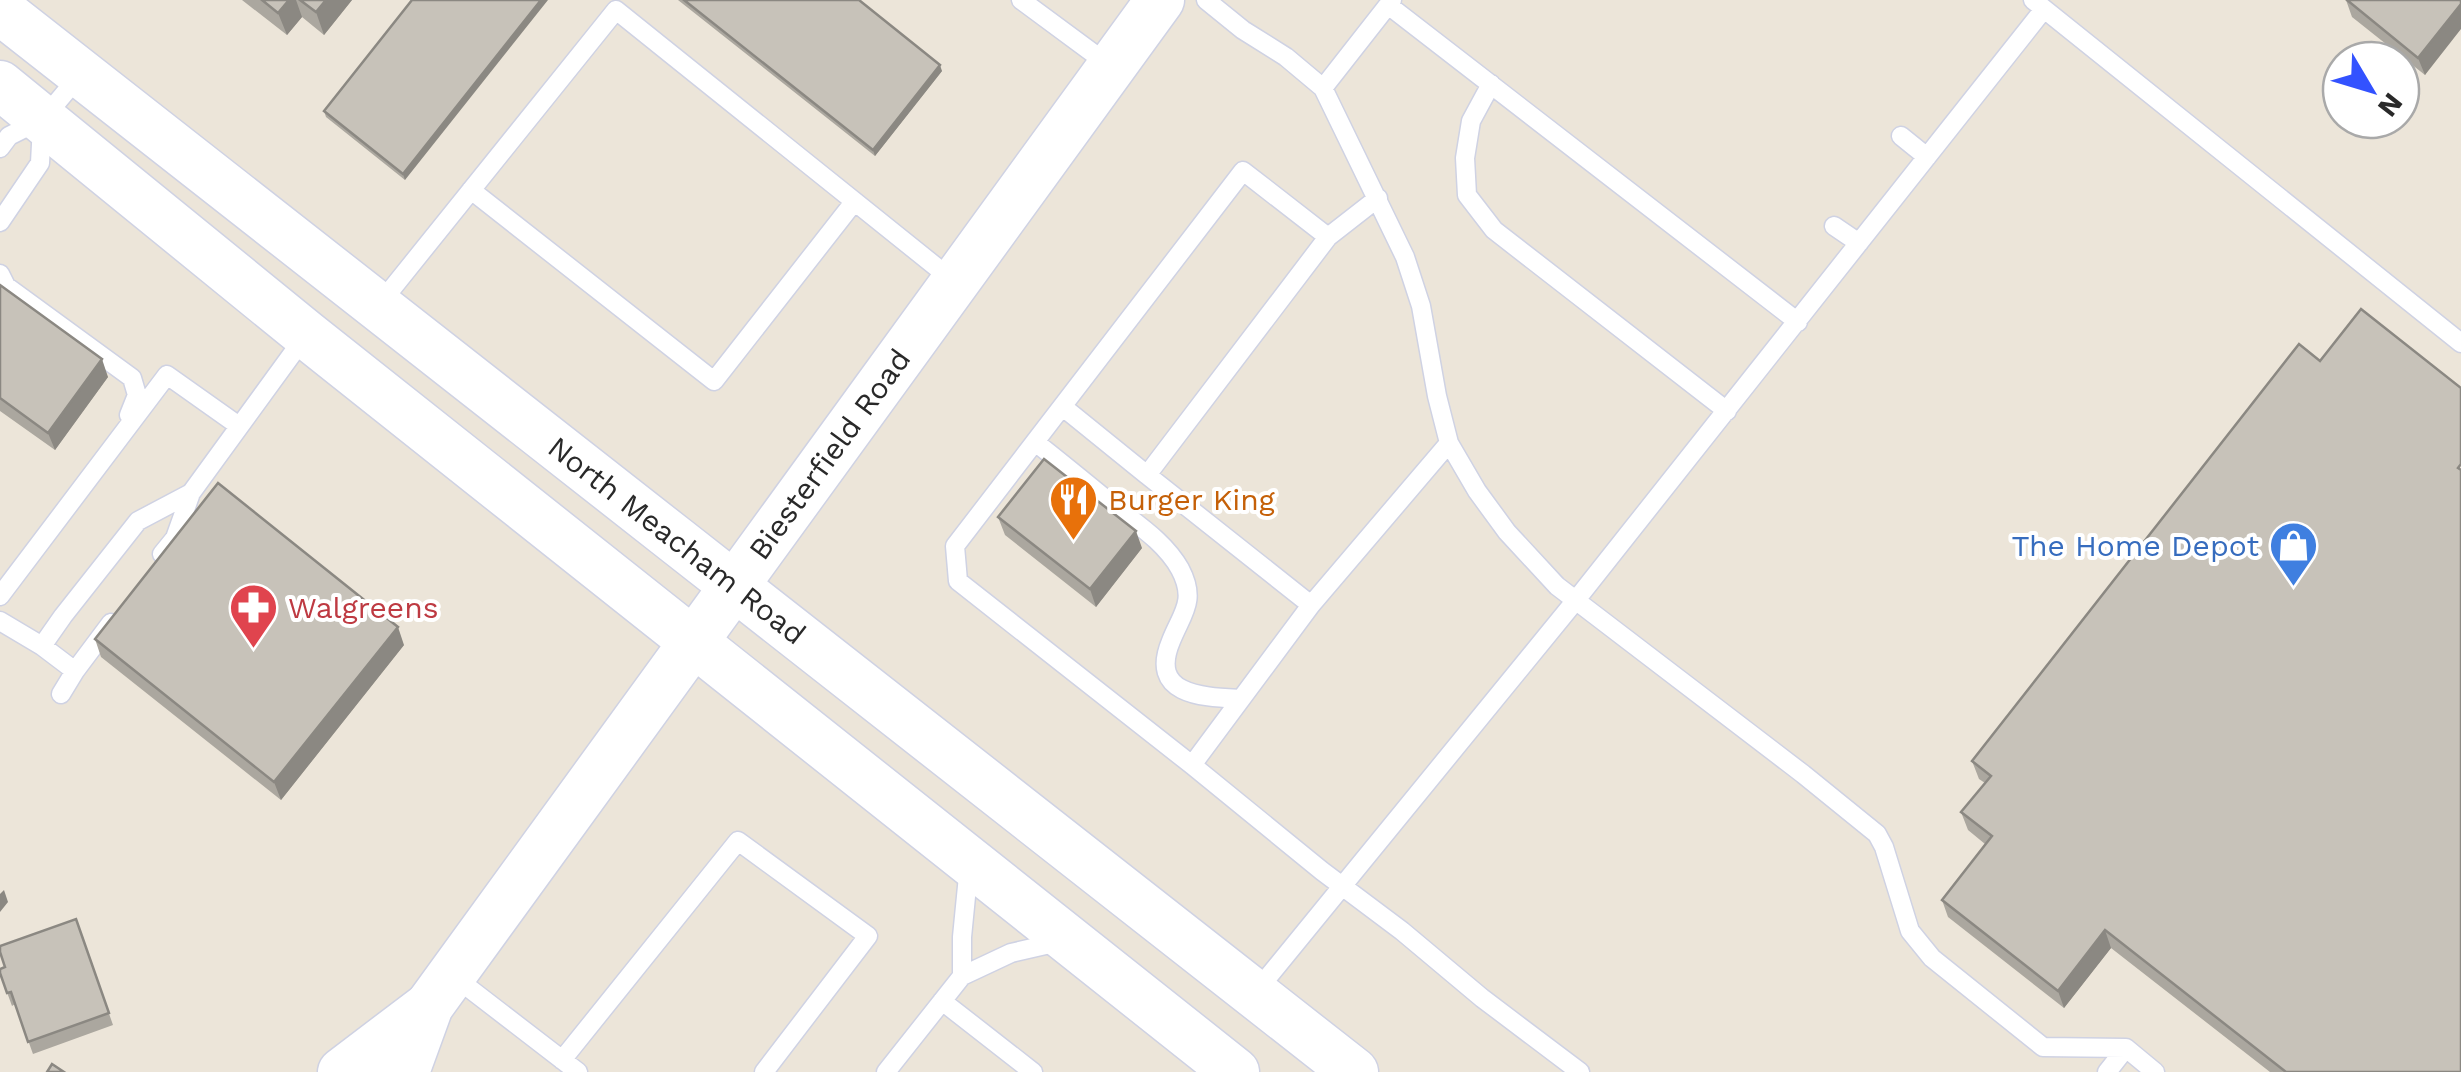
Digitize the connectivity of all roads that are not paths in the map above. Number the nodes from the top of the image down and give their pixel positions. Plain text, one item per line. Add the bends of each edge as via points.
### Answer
1 (1021, 0) edge
2 (1160, 0) edge
3 (1206, 0) edge
4 (1390, 2) edge
5 (2038, 4) edge
6 (0, 10) edge
7 (1111, 66) junction
8 (80, 74) junction
9 (1491, 84) junction
10 (0, 85) edge
11 (1322, 88) junction
12 (43, 119) junction
13 (1901, 136) dead end
14 (0, 148) edge
15 (1927, 157) junction
16 (472, 190) junction
17 (1378, 198) junction
18 (854, 202) junction
19 (0, 222) edge
20 (1834, 226) dead end
21 (1328, 237) junction
22 (1860, 243) junction
23 (0, 274) edge
24 (955, 283) junction
25 (377, 308) junction
26 (1798, 322) junction
27 (306, 334) junction
28 (2461, 344) edge
29 (1063, 407) junction
30 (1727, 412) junction
31 (239, 426) junction
32 (122, 434) junction
33 (1035, 442) junction
34 (1450, 444) junction
35 (1147, 475) junction
36 (191, 492) junction
37 (152, 568) edge
38 (736, 585) junction
39 (0, 596) edge
40 (1576, 600) junction
41 (1311, 605) junction
42 (119, 612) edge
43 (0, 621) edge
44 (694, 641) junction
45 (42, 646) junction
46 (75, 671) junction
47 (61, 694) dead end
48 (1241, 699) junction
49 (1192, 765) junction
50 (970, 861) junction
51 (1343, 887) junction
52 (1068, 940) junction
53 (962, 976) junction
54 (440, 990) junction
55 (1255, 993) junction
56 (942, 1001) junction
57 (2126, 1048) junction
58 (1014, 1056) junction
59 (562, 1060) junction
60 (342, 1072) edge
61 (405, 1072) edge
62 (578, 1072) edge
63 (764, 1072) edge
64 (886, 1072) edge
65 (1001, 1072) edge
66 (1033, 1072) edge
67 (1234, 1072) edge
68 (1354, 1072) edge
69 (1580, 1072) edge
70 (2107, 1072) edge
71 (2155, 1072) edge

1 - 7 lane
2 - 7 main road, Biesterfield Road
3 - 11 lane
4 - 9 lane
4 - 11 lane
5 - 15 lane via 1984,69
5 - 28 lane
6 - 8 main road, North Meacham Road
7 - 24 main road, Biesterfield Road
8 - 12 lane
8 - 25 main road, North Meacham Road
9 - 26 lane
9 - 30 lane via 1470,121 1468,195 1494,230
10 - 12 main road
11 - 17 lane
12 - 14 lane via 8,136
12 - 19 lane via 40,163
12 - 27 main road
13 - 15 lane
15 - 22 lane
16 - 18 lane via 714,381
16 - 18 lane via 616,10
16 - 25 lane
17 - 21 lane
17 - 34 lane via 1421,306
18 - 24 lane
20 - 22 lane
21 - 29 lane via 1242,172
21 - 35 lane
22 - 26 lane
23 - 32 lane via 6,286 132,378 137,395
24 - 38 main road, Biesterfield Road
25 - 38 main road, North Meacham Road
26 - 30 lane
27 - 31 lane
27 - 44 main road
29 - 33 lane
29 - 35 lane
30 - 40 lane
31 - 32 lane via 167,375
31 - 36 lane
32 - 39 lane
33 - 48 lane via 1166,549 1180,568 1188,604 1171,641 1167,675 1190,694
33 - 49 lane via 955,546 958,581
34 - 40 lane via 1507,532
34 - 41 lane
35 - 41 lane
36 - 37 lane via 174,538
36 - 45 lane via 138,521
38 - 44 main road, Biesterfield Road
38 - 55 main road, North Meacham Road
40 - 51 lane
40 - 57 lane via 1877,834 1910,931 1932,958 2044,1047
41 - 48 lane
42 - 46 lane
43 - 45 lane
44 - 50 main road
44 - 54 main road, Biesterfield Road
45 - 46 lane
46 - 47 lane
48 - 49 lane
49 - 51 lane
50 - 52 main road
50 - 53 lane
51 - 55 lane
51 - 69 lane
52 - 53 lane via 1011,954
52 - 67 main road
53 - 56 lane
54 - 59 lane
54 - 60 main road, Biesterfield Road
54 - 61 main road, Biesterfield Road
55 - 68 main road, North Meacham Road
56 - 58 lane
56 - 64 lane
57 - 70 lane
57 - 71 lane
58 - 65 lane
58 - 66 lane
59 - 62 lane
59 - 63 lane via 738,841 868,936

